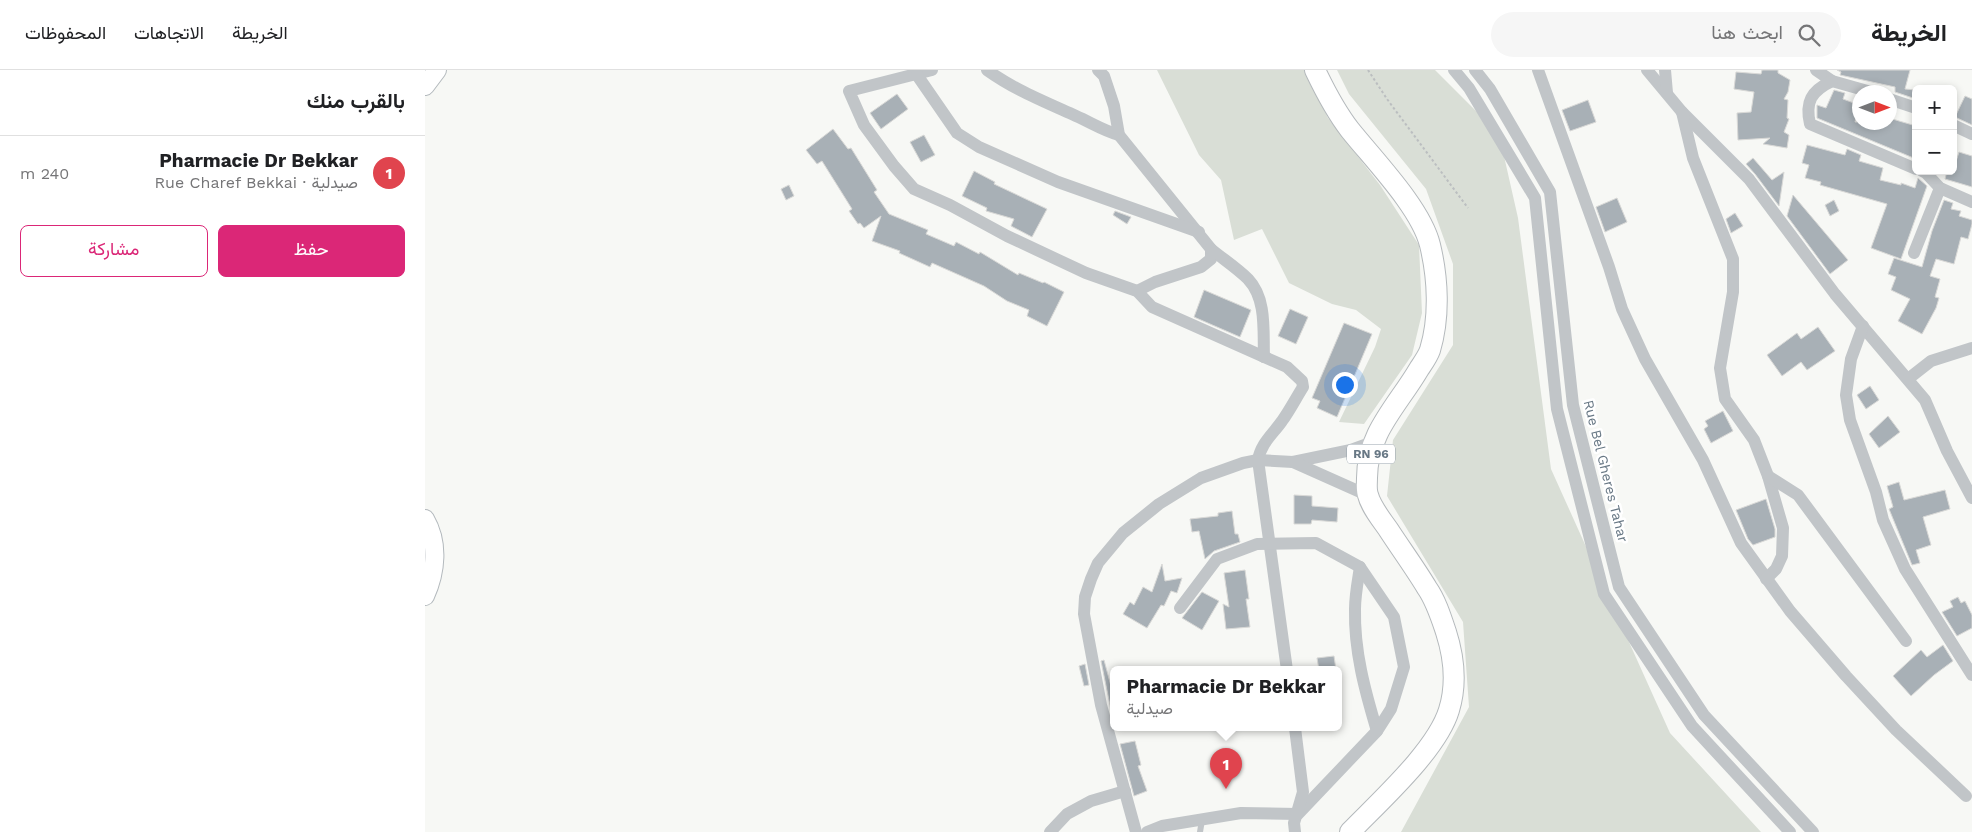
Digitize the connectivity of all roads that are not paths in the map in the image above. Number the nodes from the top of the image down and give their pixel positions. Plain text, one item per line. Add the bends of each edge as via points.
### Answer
1 (437, 70) edge
2 (933, 70) edge
3 (987, 70) edge
4 (1098, 70) edge
5 (1315, 70) edge
6 (1454, 70) edge
7 (1469, 70) edge
8 (1475, 70) edge
9 (1538, 70) edge
10 (1647, 70) edge
11 (1665, 70) edge
12 (1814, 70) edge
13 (917, 75) junction
14 (1828, 83) junction
15 (425, 86) edge
16 (1469, 88) junction
17 (1852, 88) edge
18 (1667, 93) junction
19 (1897, 102) edge
20 (1912, 107) edge
21 (1682, 112) junction
22 (1957, 128) edge
23 (1972, 134) edge
24 (1119, 135) junction
25 (1912, 166) edge
26 (1928, 175) edge
27 (1940, 188) junction
28 (1972, 202) edge
29 (1199, 232) junction
30 (1211, 249) junction
31 (1914, 254) dead end
32 (1137, 291) junction
33 (1863, 326) junction
34 (1972, 348) edge
35 (1264, 357) junction
36 (1908, 379) junction
37 (1373, 442) junction
38 (1258, 460) junction
39 (1302, 462) junction
40 (1768, 476) junction
41 (1367, 495) junction
42 (1972, 498) edge
43 (425, 519) edge
44 (1270, 543) junction
45 (1360, 566) junction
46 (1766, 579) junction
47 (425, 596) edge
48 (1180, 608) dead end
49 (1906, 641) dead end
50 (1286, 666) edge
51 (1972, 675) edge
52 (1295, 731) edge
53 (1377, 731) junction
54 (1320, 789) junction
55 (1125, 791) junction
56 (1303, 792) junction
57 (1966, 796) dead end
58 (1294, 820) edge
59 (1201, 826) edge
60 (1050, 832) edge
61 (1136, 832) edge
62 (1147, 832) edge
63 (1350, 832) edge
64 (1790, 832) edge
65 (1813, 832) edge

1 - 15 main road
2 - 13 street
3 - 24 street via 1016,89 1101,130
4 - 24 street via 1104,76 1114,106
5 - 37 main road, RN 96 via 1327,96 1349,128 1417,217 1429,242 1435,272 1435,318 1429,351
6 - 16 street
7 - 16 street
8 - 65 street, Rue Bel Gheres Tahar via 1490,89 1550,192 1573,405 1619,587 1704,715
9 - 46 street via 1626,317 1645,359 1703,460 1741,543
10 - 18 street
11 - 18 street
12 - 14 street
13 - 29 street via 957,133 979,147 1058,182
13 - 32 street via 849,91 864,125 914,189 1086,273
14 - 17 street
14 - 25 street via 1810,98 1807,110 1810,124
16 - 64 street via 1535,198 1557,409 1604,594 1692,726
18 - 21 street
19 - 20 street
21 - 33 street via 1749,179 1835,294
21 - 40 street via 1693,158 1733,259 1733,292 1720,368 1725,399 1754,440
22 - 23 street
24 - 29 street
26 - 27 street
27 - 28 street
27 - 31 street
29 - 30 street
30 - 32 street via 1211,259 1201,267
30 - 35 street via 1249,279 1257,292 1262,309
32 - 35 street via 1152,307
33 - 36 street
33 - 51 street via 1851,359 1846,395 1850,420 1883,520 1905,569
34 - 36 street via 1931,361
35 - 38 street via 1287,367 1302,380 1303,387 1283,420 1265,441
36 - 42 street via 1925,400
37 - 39 street
37 - 41 main road, RN 96 via 1367,469
38 - 39 street
38 - 44 street
38 - 55 street via 1230,466 1201,478 1159,504 1123,533 1098,563 1091,579 1084,614 1101,705
39 - 41 street
40 - 46 street via 1783,528 1777,569
40 - 49 street via 1798,496
41 - 63 main road, RN 96 via 1429,590 1447,636 1454,672 1449,711 1432,743
43 - 47 main road via 433,541 435,561
44 - 45 street via 1317,543
44 - 48 street via 1257,544 1217,559
44 - 50 street
45 - 53 street via 1355,609 1357,645 1362,683
45 - 53 street via 1394,617 1404,667 1391,709
46 - 57 street via 1846,676 1896,730
52 - 56 street
53 - 54 street
54 - 56 street
54 - 58 street
55 - 60 street via 1091,801 1067,814
55 - 61 street
56 - 58 street
58 - 59 street via 1241,813
59 - 62 street via 1162,826

